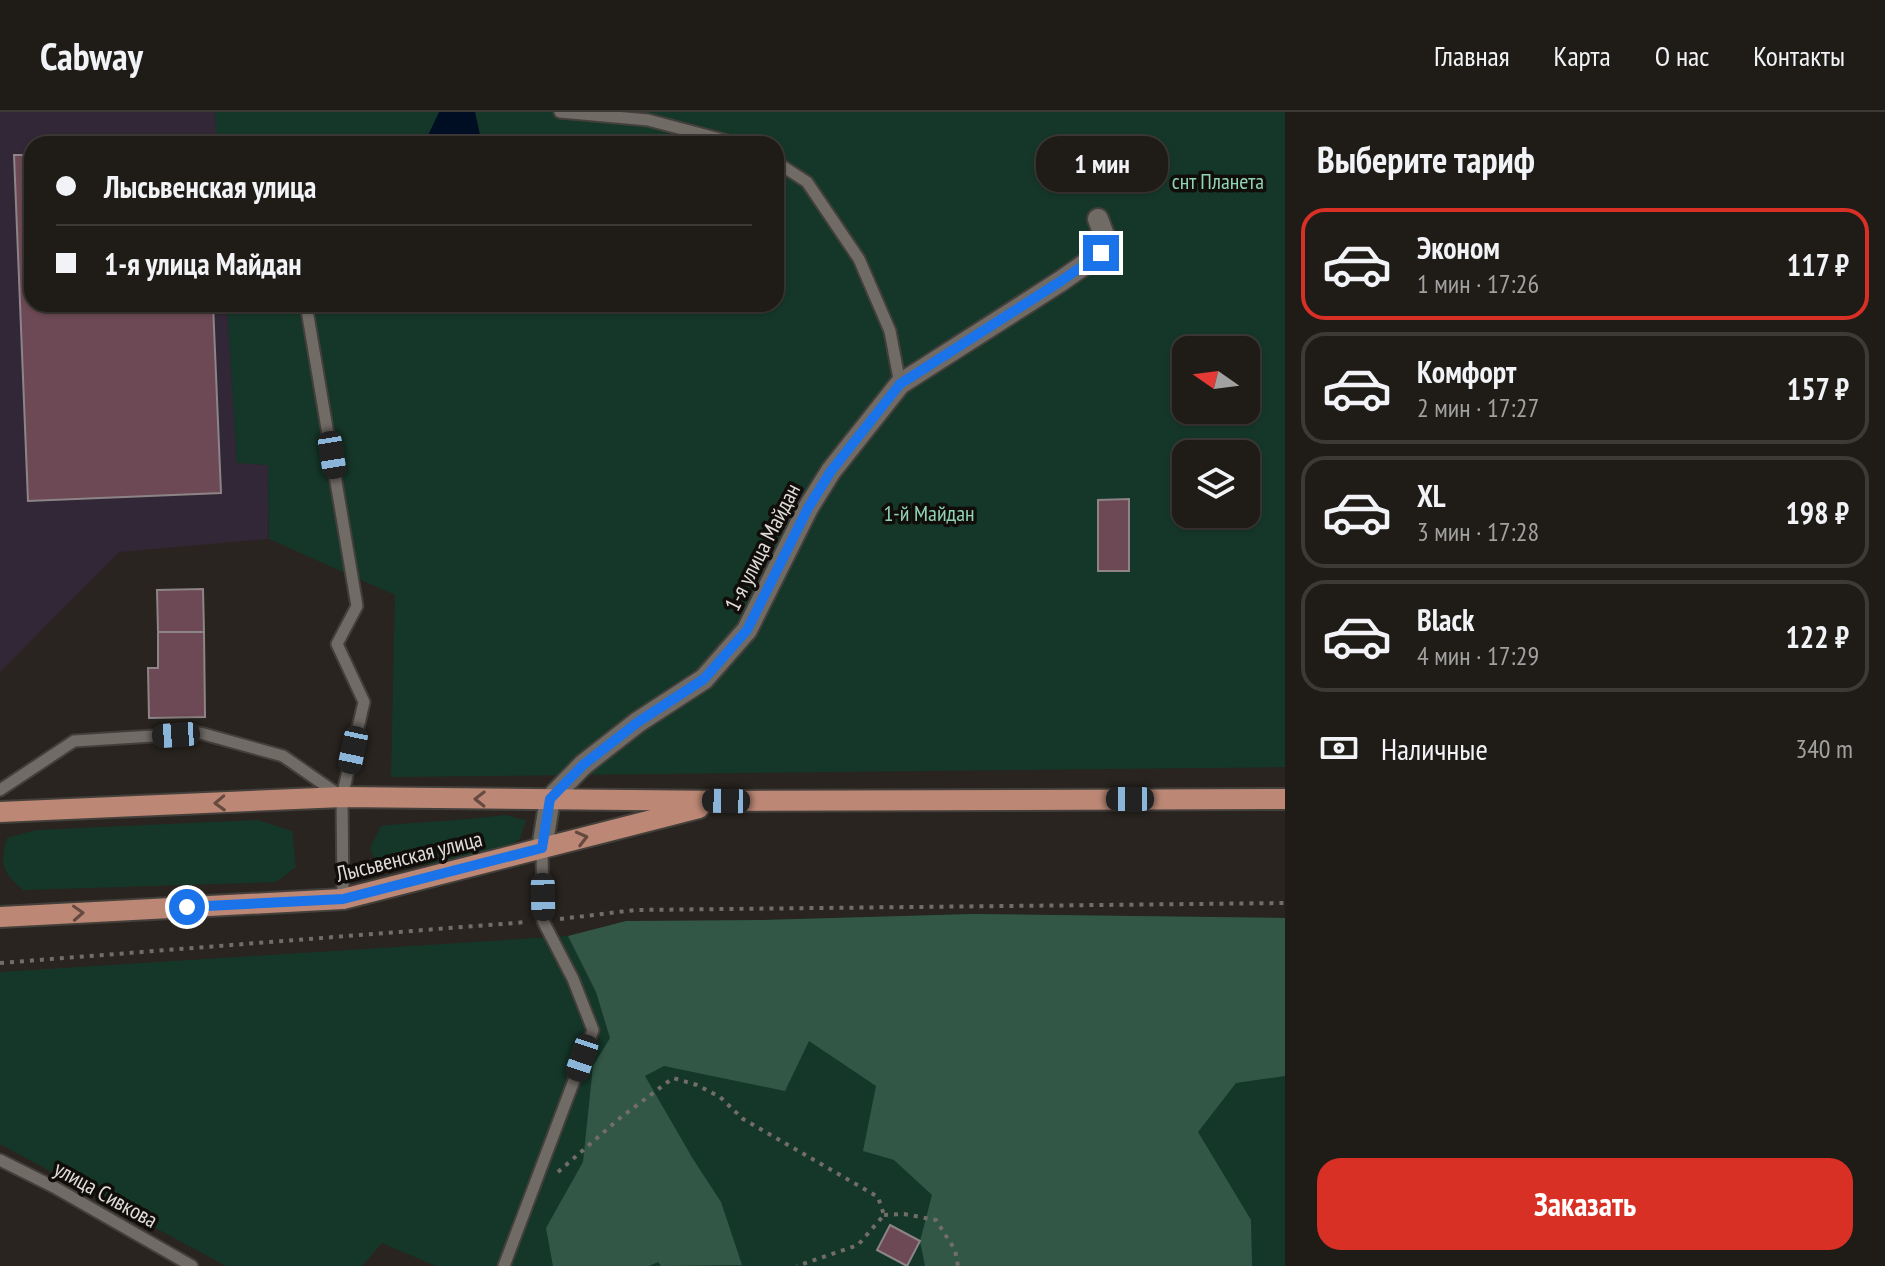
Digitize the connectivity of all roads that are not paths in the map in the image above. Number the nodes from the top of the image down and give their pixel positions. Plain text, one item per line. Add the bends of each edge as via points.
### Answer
1 (560, 112) edge
2 (709, 136) edge
3 (784, 167) edge
4 (1098, 219) dead end
5 (307, 312) edge
6 (900, 384) junction
7 (0, 790) edge
8 (342, 797) junction
9 (550, 799) junction
10 (1285, 799) edge
11 (726, 801) junction
12 (0, 812) edge
13 (542, 848) junction
14 (343, 899) junction
15 (0, 917) edge
16 (0, 1160) edge
17 (192, 1266) edge
18 (504, 1266) edge

1 - 2 lane via 648,120
3 - 6 lane via 807,182 859,259 890,331
4 - 6 street, 1-я улица Майдан via 1106,240 1101,253
5 - 8 lane via 357,606 337,644 364,702
6 - 9 street, 1-я улица Майдан via 831,471 747,630 704,679 638,722
7 - 8 lane via 74,741 200,733 283,756
9 -> 8 main road, Лысьвенская улица
8 -> 12 main road, Лысьвенская улица
8 - 14 lane
9 - 11 main road, Лысьвенская улица
9 - 13 street
10 - 11 main road, Лысьвенская улица
13 -> 11 main road, Лысьвенская улица
13 - 14 main road, Лысьвенская улица
13 - 18 lane via 543,921 593,1030
15 -> 14 main road, Лысьвенская улица
16 - 17 lane, улица Сивкова

